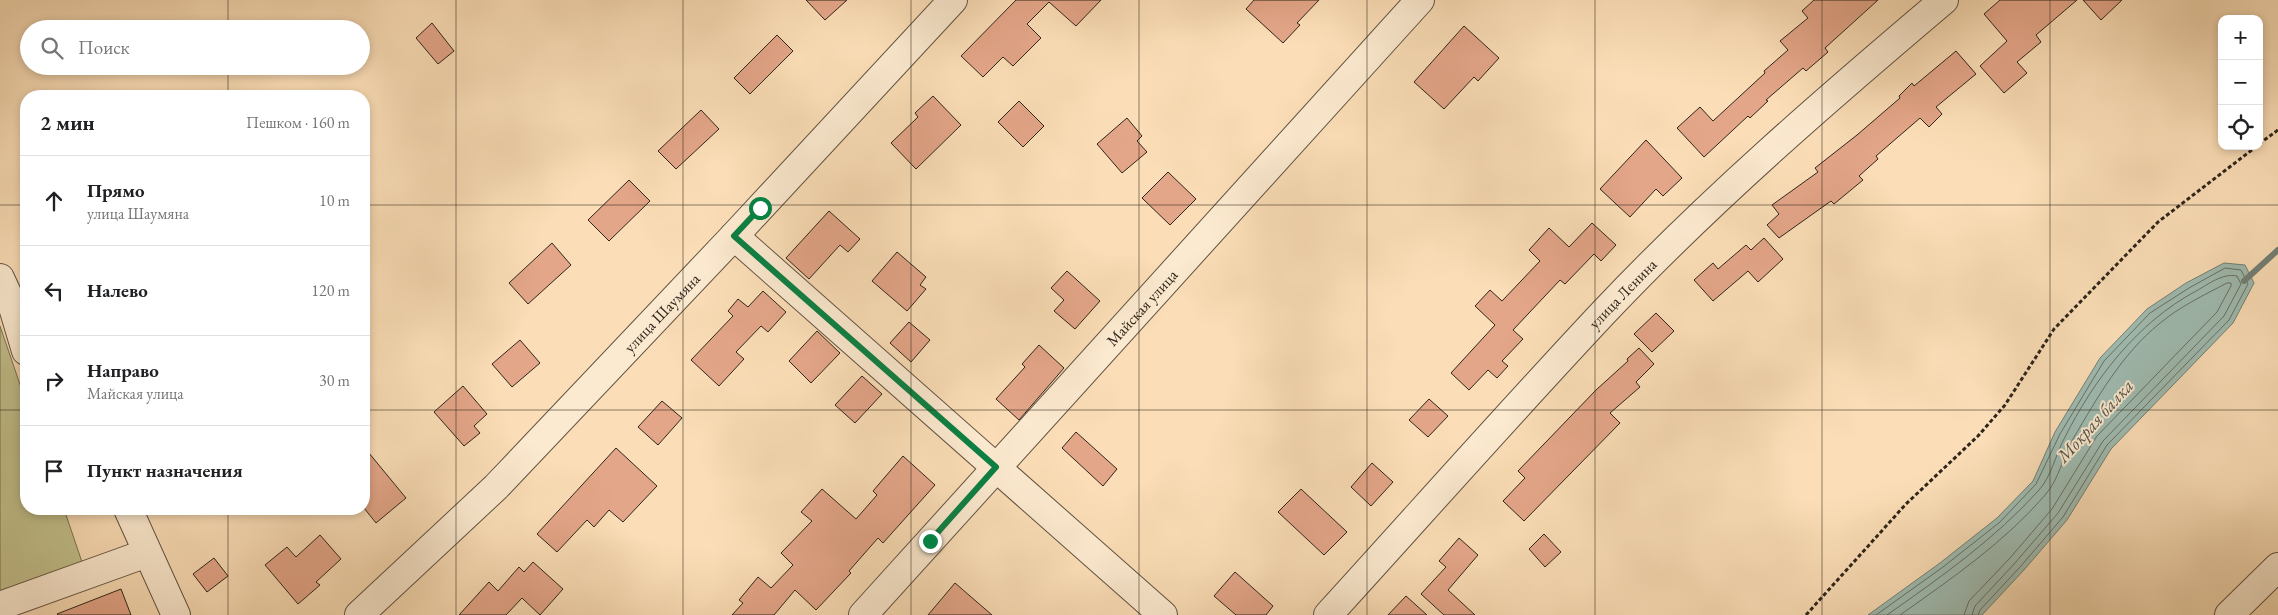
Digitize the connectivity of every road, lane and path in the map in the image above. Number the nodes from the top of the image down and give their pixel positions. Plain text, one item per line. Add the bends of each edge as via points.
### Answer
1 (953, 0) edge
2 (1420, 0) edge
3 (1944, 0) edge
4 (2278, 130) edge
5 (2263, 141) edge
6 (2252, 150) edge
7 (734, 236) junction
8 (0, 278) edge
9 (20, 331) edge
10 (996, 467) junction
11 (131, 515) edge
12 (147, 553) junction
13 (2278, 567) edge
14 (0, 606) edge
15 (176, 615) edge
16 (359, 615) edge
17 (863, 615) edge
18 (1163, 615) edge
19 (1328, 615) edge
20 (1806, 615) edge
21 (2229, 615) edge

1 - 7 street, улица Шаумяна
2 - 10 street, Майская улица
3 - 19 street, улица Ленина via 1818,107 1606,310
4 - 5 path
6 - 20 path via 2158,222 2054,329 2004,405 1978,436 1906,504
7 - 10 street
7 - 16 street, улица Шаумяна via 496,487
8 - 9 street
10 - 17 street, Майская улица
10 - 18 street
11 - 12 street
12 - 14 street
12 - 15 street
13 - 21 street

